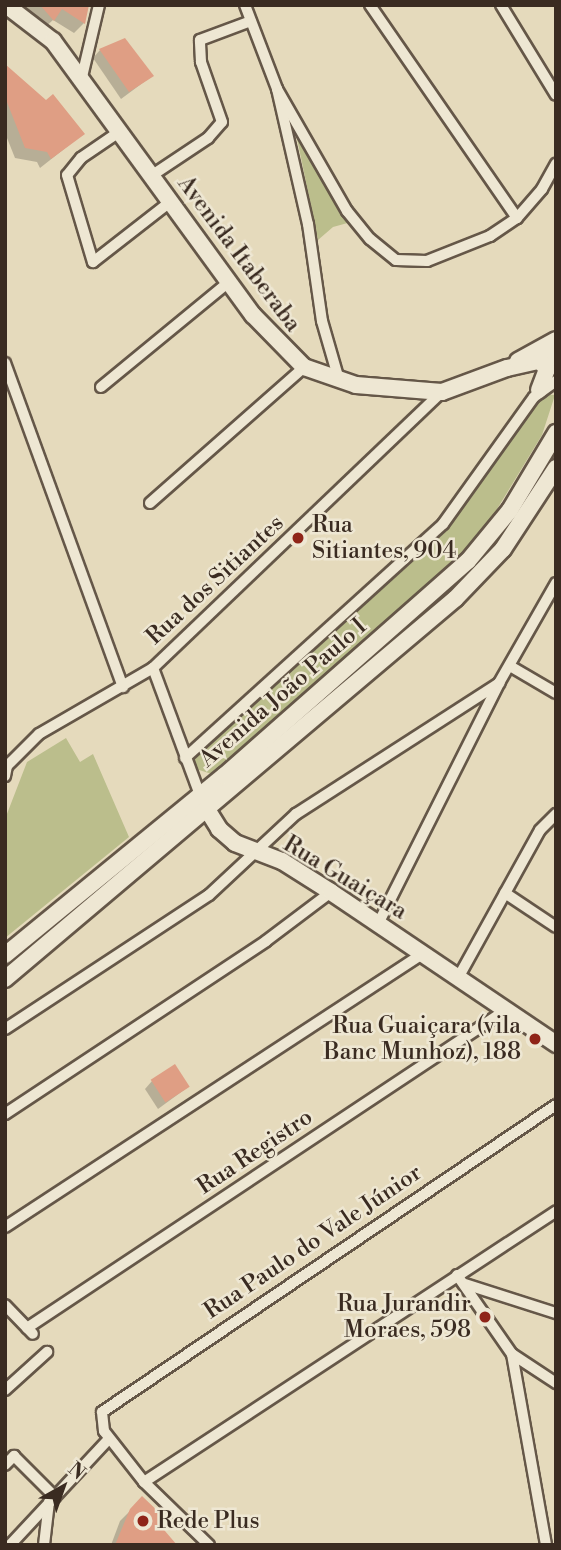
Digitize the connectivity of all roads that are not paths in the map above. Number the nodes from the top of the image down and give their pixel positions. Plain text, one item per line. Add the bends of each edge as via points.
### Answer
1 (99, 5) edge
2 (246, 5) edge
3 (370, 5) edge
4 (501, 5) edge
5 (7, 6) edge
6 (251, 21) junction
7 (81, 81) junction
8 (277, 89) junction
9 (556, 95) edge
10 (118, 132) junction
11 (556, 164) edge
12 (151, 176) junction
13 (170, 202) junction
14 (517, 218) junction
15 (229, 282) junction
16 (556, 340) edge
17 (548, 359) edge
18 (5, 363) edge
19 (304, 367) junction
20 (507, 368) junction
21 (338, 380) junction
22 (556, 381) edge
23 (101, 387) dead end
24 (539, 390) junction
25 (442, 393) junction
26 (556, 433) edge
27 (556, 468) edge
28 (150, 503) dead end
29 (556, 583) edge
30 (510, 666) junction
31 (153, 667) junction
32 (499, 683) junction
33 (123, 687) junction
34 (556, 693) edge
35 (185, 758) junction
36 (6, 768) edge
37 (200, 795) junction
38 (207, 811) junction
39 (556, 814) edge
40 (253, 853) junction
41 (331, 892) junction
42 (505, 893) junction
43 (378, 924) junction
44 (556, 928) edge
45 (423, 953) junction
46 (5, 955) edge
47 (458, 978) junction
48 (5, 979) edge
49 (506, 1010) junction
50 (5, 1029) edge
51 (556, 1044) edge
52 (556, 1105) edge
53 (5, 1114) edge
54 (556, 1211) edge
55 (5, 1227) edge
56 (461, 1279) junction
57 (5, 1305) edge
58 (556, 1312) edge
59 (47, 1352) dead end
60 (512, 1354) junction
61 (556, 1382) edge
62 (5, 1390) edge
63 (109, 1438) junction
64 (5, 1465) edge
65 (144, 1482) junction
66 (52, 1499) junction
67 (10, 1545) edge
68 (44, 1545) edge
69 (209, 1545) edge
70 (545, 1545) edge

1 - 7 street
2 - 6 street
3 - 14 street
4 - 9 street
5 - 7 main road, Avenida Itaberaba via 42,29
6 - 8 street
6 - 12 street via 200,40 201,62 222,122 208,138
7 - 10 main road, Avenida Itaberaba
8 - 14 street via 347,211 370,239 396,260 416,262 445,255 491,236
8 - 21 street via 308,224 322,321
10 - 12 main road, Avenida Itaberaba
10 - 13 street via 81,158 67,175 93,262
11 - 14 street
12 - 13 main road, Avenida Itaberaba
13 - 15 main road, Avenida Itaberaba
15 - 19 main road, Avenida Itaberaba via 265,330
15 - 23 street
16 - 20 main road, Avenida Itaberaba
17 - 20 main road, Avenida Itaberaba
17 - 24 main road
18 - 33 street
19 - 21 main road, Avenida Itaberaba
19 - 28 street
20 - 25 main road, Avenida Itaberaba
21 - 25 main road, Avenida Itaberaba
22 - 24 street
24 - 35 street via 443,524
25 - 31 street, Rua dos Sitiantes
26 - 37 main road, Avenida João Paulo I via 510,510 468,561
27 - 38 main road, Avenida João Paulo I via 481,575
29 - 30 street
30 - 32 street
30 - 34 street
31 - 33 street, Rua dos Sitiantes
31 - 35 street, Rua Guaiçara
32 - 40 street via 296,814
32 - 43 street
33 - 36 street, Rua dos Sitiantes via 38,734
35 - 37 street, Rua Guaiçara
37 - 38 main road, Rua Guaiçara
37 - 46 main road, Avenida João Paulo I
38 - 40 main road, Rua Guaiçara via 228,838
38 - 48 main road, Avenida João Paulo I
39 - 42 street via 544,823
40 - 41 main road, Rua Guaiçara via 282,861
40 - 50 street via 209,895
41 - 43 main road, Rua Guaiçara
41 - 53 street via 267,941
42 - 44 street
42 - 47 street
43 - 45 main road, Rua Guaiçara
45 - 47 main road, Rua Guaiçara
45 - 55 street
47 - 49 main road, Rua Guaiçara
49 - 51 main road, Rua Guaiçara
49 - 57 street, Rua Registro via 30,1331
52 - 63 street, Rua Paulo do Vale Júnior via 118,1398 100,1419
54 - 56 street
56 - 58 street
56 - 60 street
56 - 65 street
59 - 62 street
60 - 61 street
60 - 70 street
63 - 65 street
63 - 66 street
64 - 66 street via 14,1456
65 - 69 street
66 - 67 street
66 - 68 street

